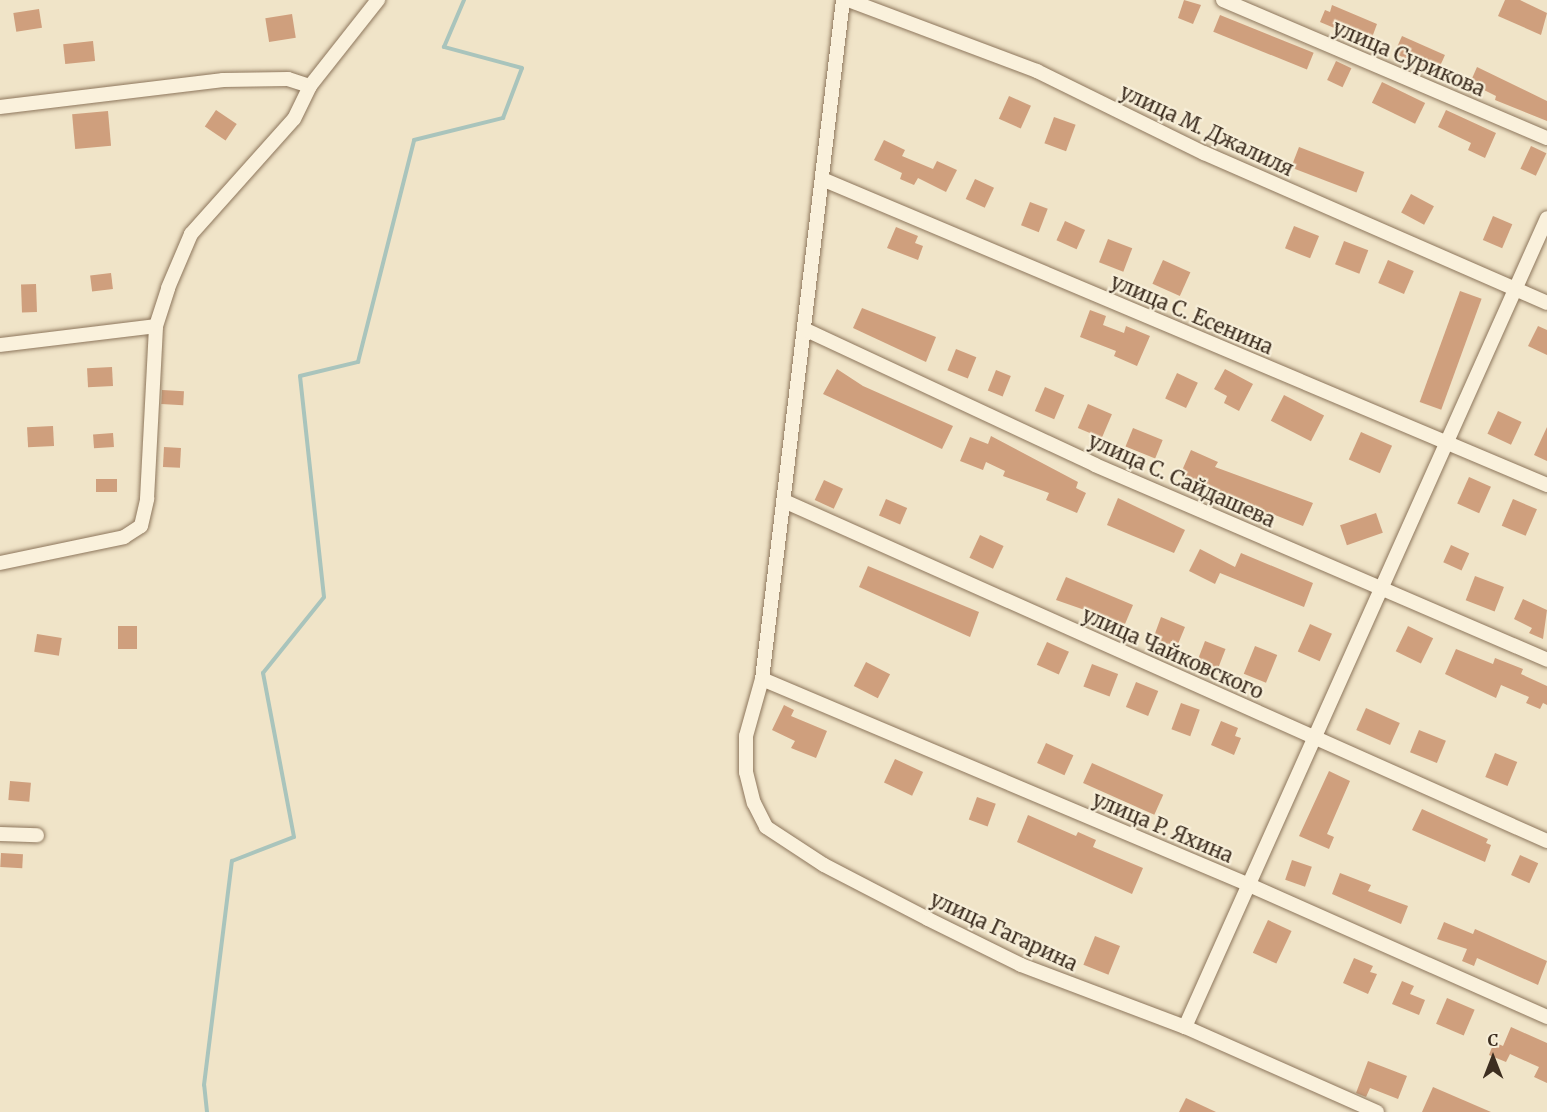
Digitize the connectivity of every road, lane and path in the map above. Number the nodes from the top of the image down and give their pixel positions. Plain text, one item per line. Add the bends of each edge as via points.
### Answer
1 (378, 0) edge
2 (843, 0) edge
3 (848, 0) edge
4 (1222, 0) edge
5 (310, 86) junction
6 (0, 107) edge
7 (1547, 138) edge
8 (822, 179) junction
9 (1547, 218) edge
10 (1517, 289) junction
11 (1547, 303) edge
12 (156, 326) junction
13 (804, 329) junction
14 (0, 345) edge
15 (1447, 442) junction
16 (1547, 485) edge
17 (783, 501) junction
18 (0, 563) edge
19 (1383, 589) junction
20 (1547, 660) edge
21 (762, 679) junction
22 (1317, 738) junction
23 (0, 834) edge
24 (37, 835) dead end
25 (1547, 841) edge
26 (1247, 884) junction
27 (1547, 1017) edge
28 (1185, 1027) junction
29 (1377, 1112) edge

1 - 5 street
2 - 8 street, улица Гагарина
3 - 10 street, улица М. Джалиля via 1036,71 1204,153
4 - 7 street, улица Сурикова
5 - 6 street via 288,79 223,80
5 - 12 street via 294,119 191,234
8 - 13 street, улица Гагарина
8 - 15 street, улица С. Есенина
9 - 10 street
10 - 11 street, улица М. Джалиля
10 - 15 street
12 - 14 street
12 - 18 street via 147,499 141,526 124,537
13 - 17 street, улица Гагарина
13 - 19 street, улица С. Сайдашева via 1095,465
15 - 16 street, улица С. Есенина
15 - 19 street
17 - 21 street, улица Гагарина
17 - 22 street, улица Чайковского
19 - 20 street, улица С. Сайдашева
19 - 22 street
21 - 26 street, улица Р. Яхина
21 - 28 street, улица Гагарина via 746,736 746,772 754,803 766,827 824,865 1021,965
22 - 25 street, улица Чайковского
22 - 26 street
23 - 24 street
26 - 27 street, улица Р. Яхина
26 - 28 street
28 - 29 street, улица Гагарина

